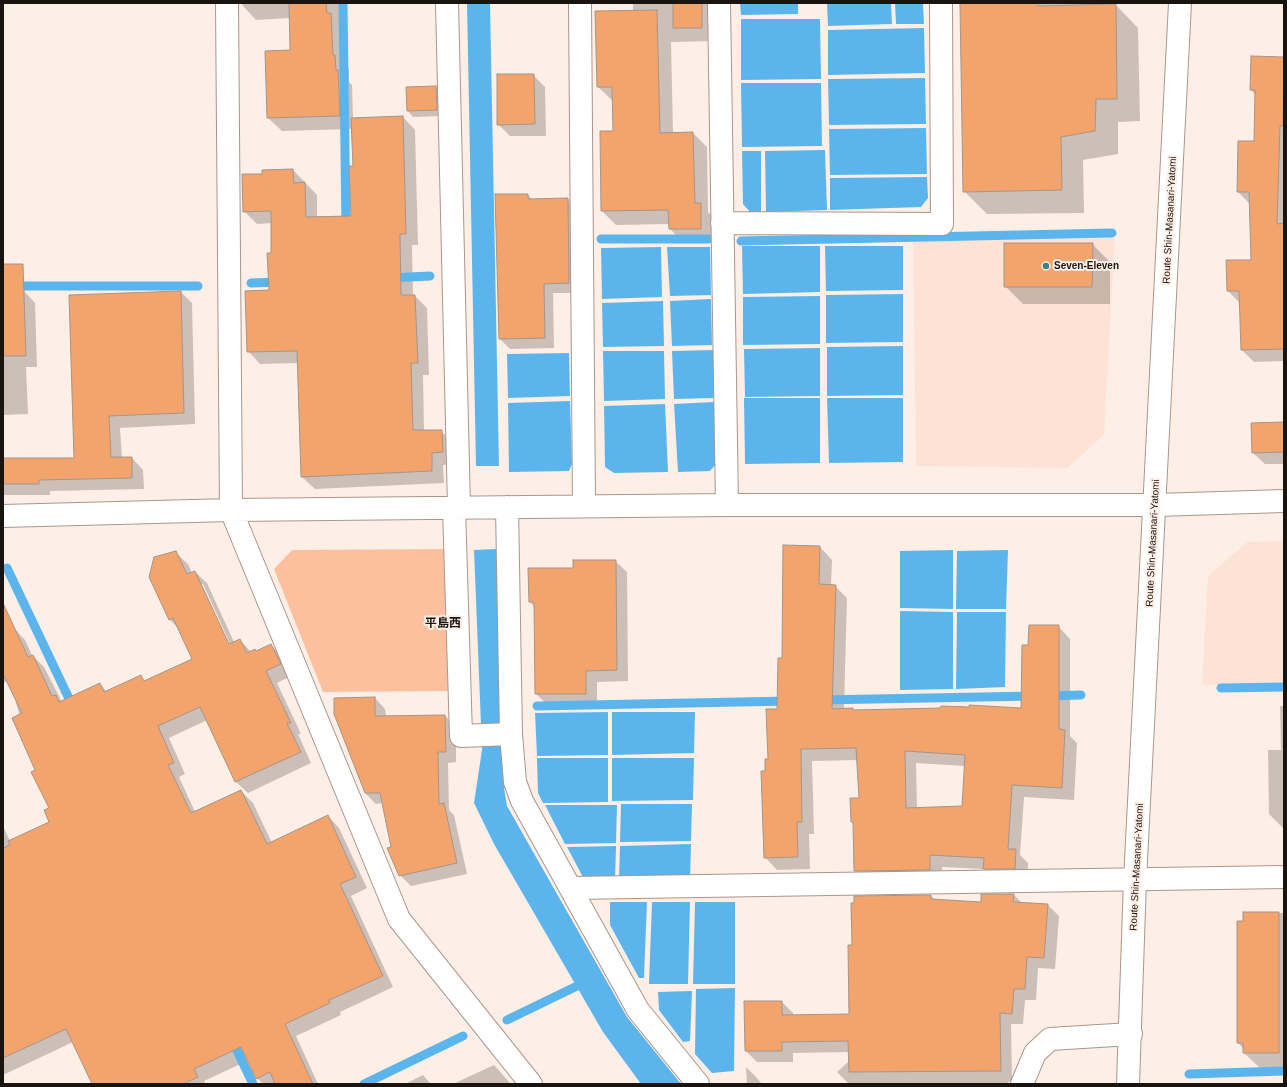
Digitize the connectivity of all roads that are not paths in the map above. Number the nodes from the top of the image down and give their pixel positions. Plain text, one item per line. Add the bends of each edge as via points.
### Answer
1 (227, 3) edge
2 (447, 3) edge
3 (580, 3) edge
4 (719, 3) edge
5 (941, 3) edge
6 (1180, 3) edge
7 (722, 223) junction
8 (1284, 501) edge
9 (727, 505) junction
10 (1156, 505) junction
11 (584, 506) junction
12 (507, 507) junction
13 (457, 508) junction
14 (231, 510) junction
15 (3, 516) edge
16 (511, 734) junction
17 (1284, 877) edge
18 (1135, 880) junction
19 (571, 888) junction
20 (1131, 1034) junction
21 (531, 1084) edge
22 (698, 1084) edge
23 (1022, 1084) edge
24 (1128, 1084) edge

1 - 14 street
2 - 13 street
3 - 11 street
4 - 7 street
5 - 7 street via 942,224
6 - 10 street, Route Shin-Masanari-Yatomi
7 - 9 street
8 - 10 street
9 - 10 street
9 - 11 street
10 - 18 street, Route Shin-Masanari-Yatomi
11 - 12 street
12 - 13 street
12 - 16 street
13 - 14 street
13 - 16 street via 460,736
14 - 15 street
14 - 21 street via 399,919
16 - 19 street via 515,782 522,801
17 - 18 street
18 - 19 street
18 - 20 street, Route Shin-Masanari-Yatomi
19 - 22 street via 638,1010
20 - 23 street via 1050,1039 1034,1053
20 - 24 street, Route Shin-Masanari-Yatomi

